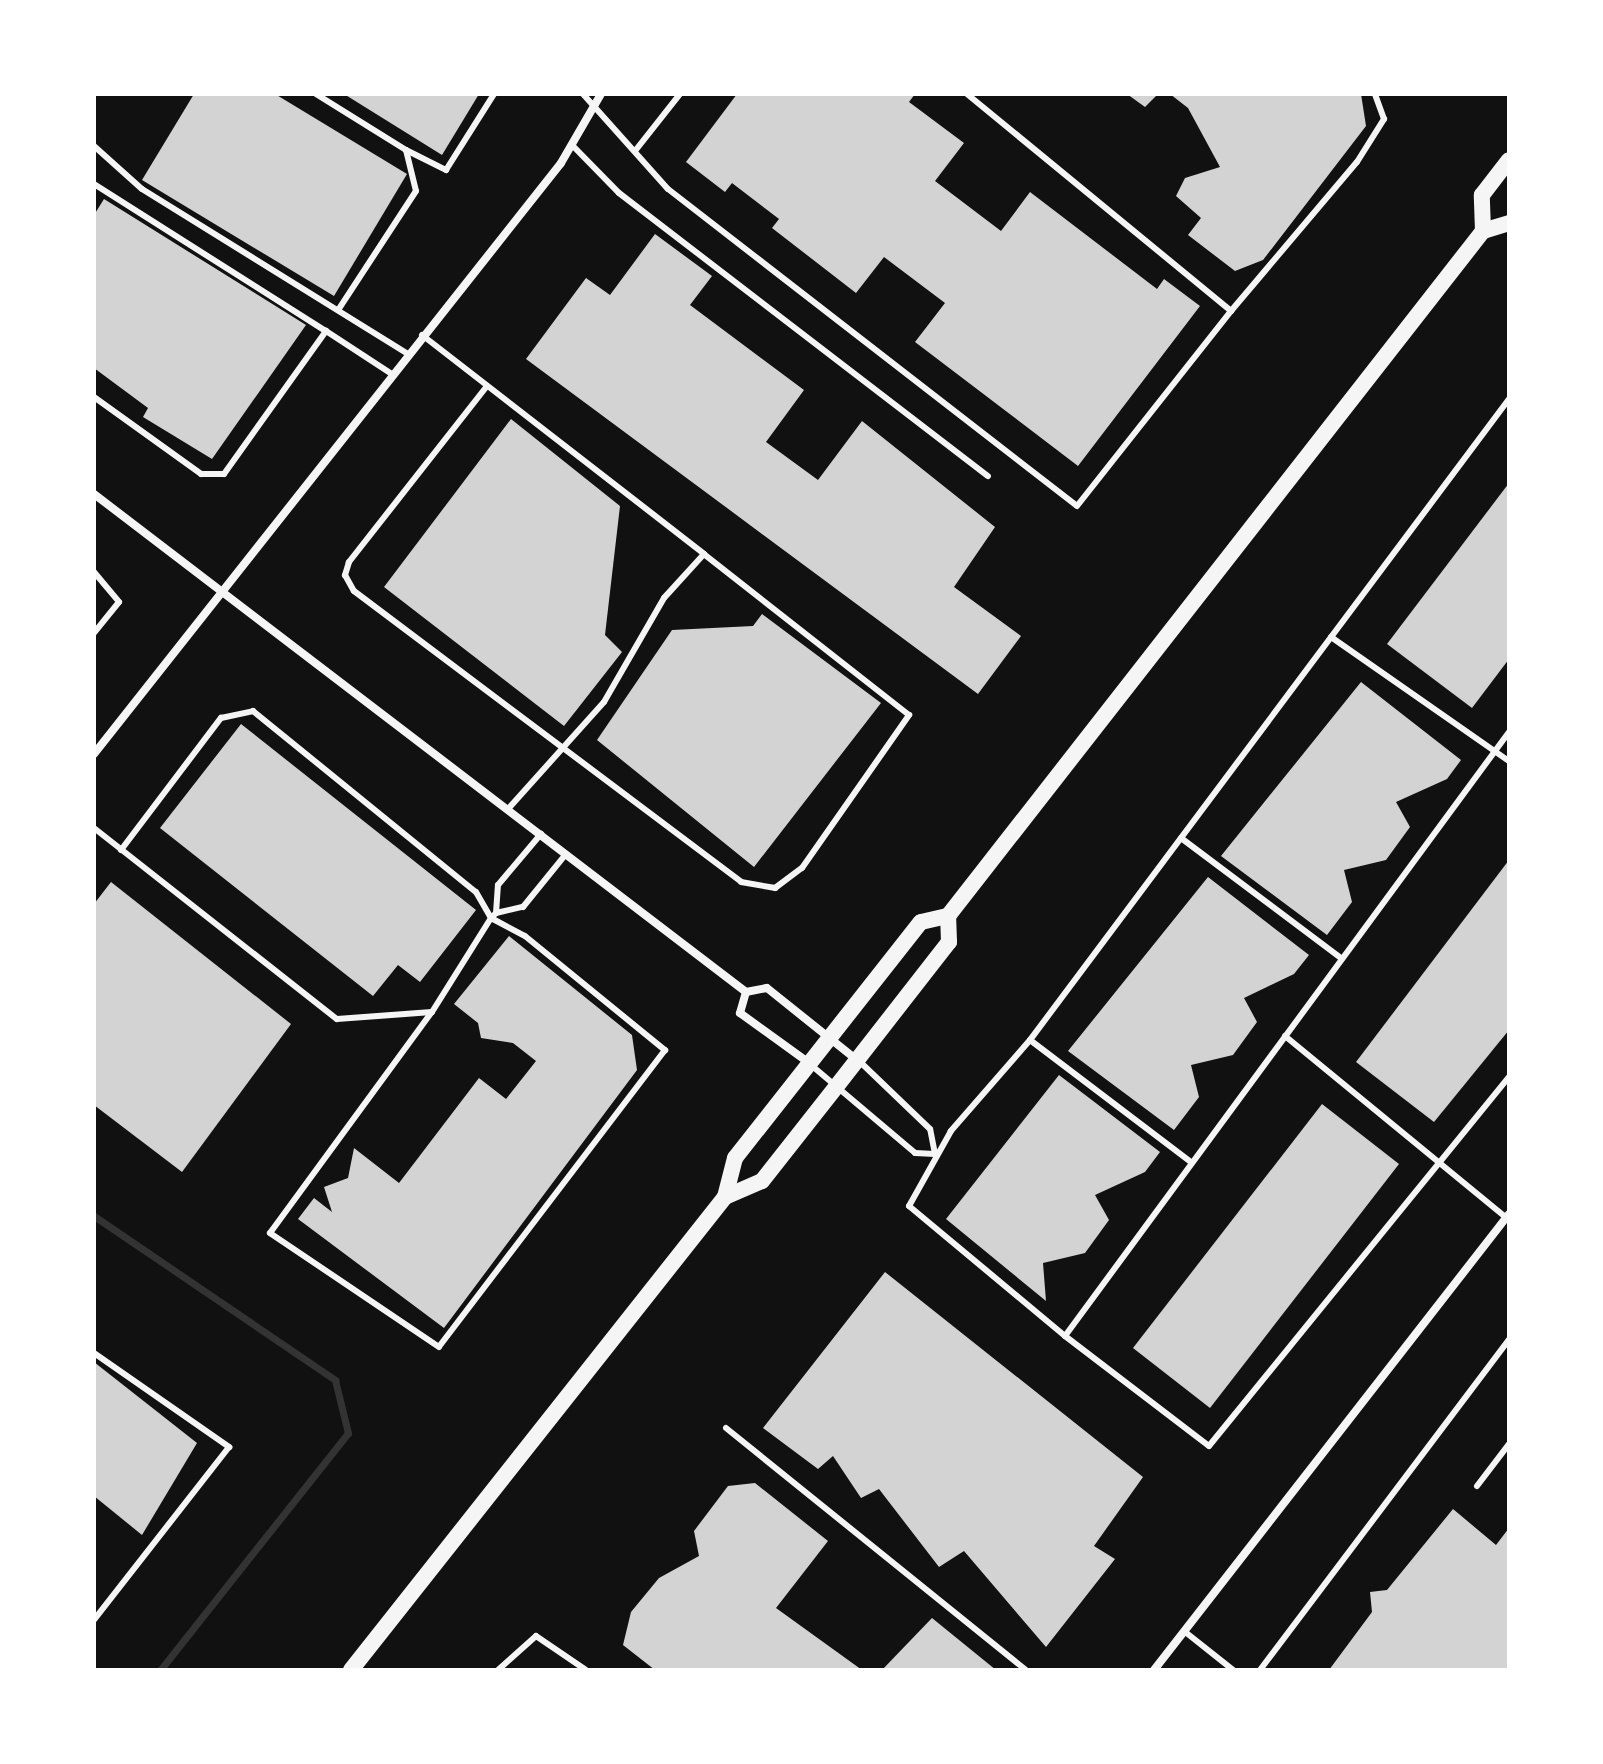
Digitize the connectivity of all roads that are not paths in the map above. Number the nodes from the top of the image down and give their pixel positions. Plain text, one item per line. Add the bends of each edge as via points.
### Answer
1 (316, 94) edge
2 (494, 94) edge
3 (583, 94) edge
4 (601, 94) edge
5 (680, 94) edge
6 (967, 94) edge
7 (1375, 94) edge
8 (595, 104) junction
9 (572, 145) junction
10 (94, 146) edge
11 (406, 150) junction
12 (635, 151) junction
13 (1509, 160) edge
14 (94, 184) edge
15 (1509, 223) edge
16 (1483, 231) junction
17 (338, 310) junction
18 (1231, 311) junction
19 (326, 331) junction
20 (422, 335) junction
21 (408, 354) junction
22 (392, 374) junction
23 (487, 386) junction
24 (94, 397) edge
25 (1509, 399) edge
26 (988, 476) dead end
27 (94, 494) edge
28 (704, 554) junction
29 (94, 572) edge
30 (223, 591) junction
31 (94, 633) edge
32 (1331, 637) junction
33 (1509, 732) edge
34 (560, 750) junction
35 (1494, 752) junction
36 (94, 754) edge
37 (1509, 761) edge
38 (509, 808) junction
39 (94, 828) edge
40 (541, 834) junction
41 (1181, 838) junction
42 (121, 850) junction
43 (566, 854) junction
44 (494, 916) junction
45 (948, 916) junction
46 (1342, 959) junction
47 (746, 992) junction
48 (432, 1012) junction
49 (1285, 1036) junction
50 (833, 1037) junction
51 (1030, 1040) junction
52 (857, 1060) junction
53 (811, 1065) junction
54 (1509, 1077) edge
55 (836, 1087) junction
56 (935, 1154) junction
57 (1441, 1158) junction
58 (1192, 1163) junction
59 (725, 1197) junction
60 (1508, 1217) edge
61 (1065, 1336) junction
62 (1509, 1339) edge
63 (94, 1353) edge
64 (726, 1428) dead end
65 (1509, 1444) edge
66 (1477, 1486) dead end
67 (94, 1620) edge
68 (1184, 1631) junction
69 (351, 1670) edge
70 (498, 1670) edge
71 (586, 1670) edge
72 (1026, 1670) edge
73 (1154, 1670) edge
74 (1233, 1670) edge
75 (1260, 1670) edge

1 - 11 lane
2 - 11 lane via 446,170
3 - 8 lane
4 - 8 street
5 - 12 lane
6 - 18 lane
7 - 18 lane via 1384,119 1357,162
8 - 9 street
8 - 12 lane
9 - 20 street
9 - 26 lane via 619,193
10 - 17 lane via 142,189
11 - 17 lane via 416,191
12 - 18 lane via 668,189 1077,506
13 - 16 main road via 1482,195
14 - 19 lane
15 - 16 main road
16 - 45 main road
17 - 21 lane
19 - 22 lane
19 - 24 lane via 224,474 201,474
20 - 21 street
20 - 23 lane
21 - 22 street
22 - 30 street
23 - 28 lane
23 - 34 lane via 345,575 354,591
25 - 32 lane
27 - 30 street
28 - 34 lane via 664,598 604,702
28 - 34 lane via 909,715 802,868 775,888 741,882
29 - 31 lane via 119,602
30 - 36 street
30 - 38 street
32 - 35 lane
32 - 41 lane
33 - 35 lane
34 - 38 lane
35 - 37 lane
35 - 46 lane
38 - 40 street
39 - 42 lane
40 - 43 street
40 - 44 lane via 498,885
41 - 46 lane
41 - 51 lane
42 - 44 lane via 221,718 253,711 476,892
42 - 48 lane via 337,1019
43 - 44 lane via 523,907
43 - 47 street
44 - 48 lane
44 - 48 lane via 665,1050 439,1347 270,1233
45 - 50 main road via 921,922
45 - 52 main road via 949,942
46 - 49 lane
47 - 50 street via 767,988
47 - 53 street via 740,1013
49 - 57 lane
49 - 58 lane
50 - 52 street
50 - 53 main road
51 - 56 lane
51 - 58 lane
52 - 55 main road
52 - 56 lane via 930,1129
53 - 55 lane
53 - 59 main road via 735,1158
54 - 57 lane
55 - 56 lane via 915,1153
55 - 59 main road via 762,1181
56 - 61 lane via 909,1206
57 - 60 lane
57 - 61 lane via 1209,1446
58 - 61 lane
59 - 69 main road
60 - 68 street
62 - 75 lane
63 - 67 lane via 229,1447
64 - 72 lane
65 - 66 lane
68 - 73 street
68 - 74 lane
70 - 71 lane via 536,1636

